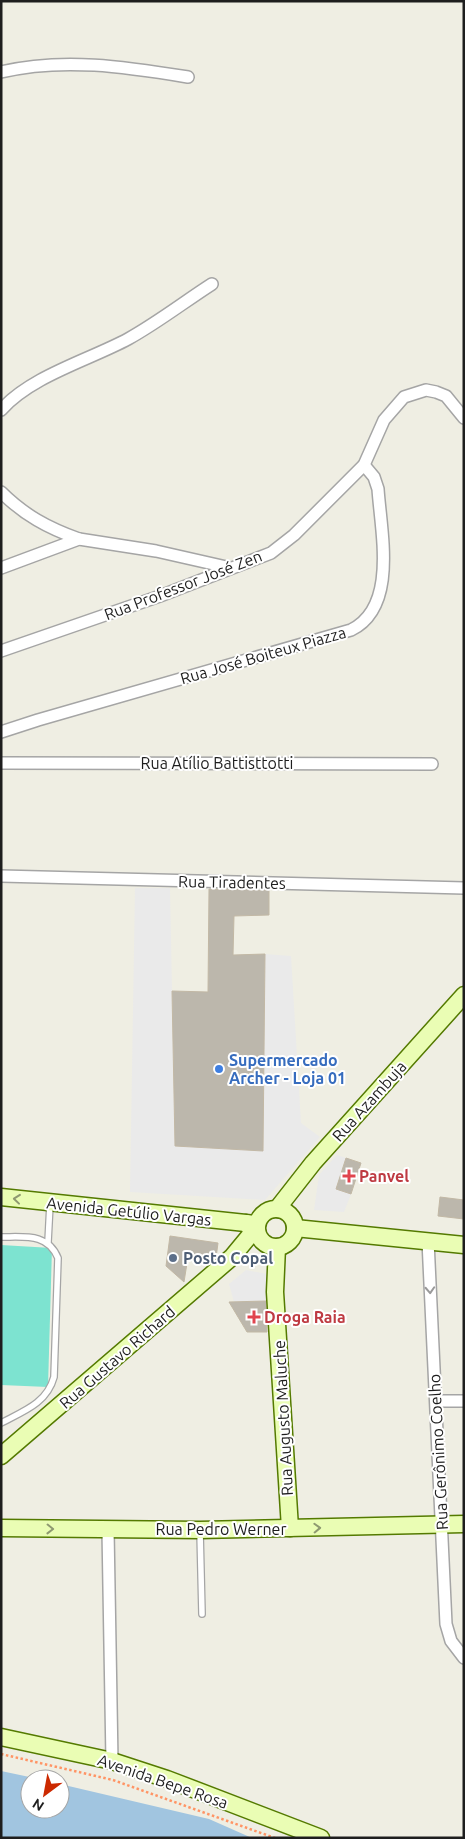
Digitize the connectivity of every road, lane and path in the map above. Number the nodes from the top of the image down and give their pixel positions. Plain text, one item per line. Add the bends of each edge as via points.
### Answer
1 (1, 72) edge
2 (188, 77) dead end
3 (212, 284) dead end
4 (1, 410) edge
5 (464, 418) edge
6 (364, 466) junction
7 (1, 492) edge
8 (79, 539) junction
9 (1, 568) edge
10 (230, 568) junction
11 (1, 651) edge
12 (1, 732) edge
13 (1, 763) edge
14 (432, 764) dead end
15 (1, 876) edge
16 (464, 888) edge
17 (464, 995) edge
18 (1, 1197) edge
19 (50, 1202) junction
20 (277, 1208) junction
21 (251, 1223) junction
22 (295, 1228) junction
23 (1, 1237) edge
24 (262, 1241) junction
25 (428, 1241) junction
26 (48, 1242) junction
27 (464, 1245) edge
28 (278, 1247) junction
29 (232, 1257) junction
30 (436, 1401) junction
31 (464, 1401) edge
32 (1, 1423) edge
33 (1, 1456) edge
34 (464, 1524) edge
35 (441, 1525) junction
36 (1, 1528) edge
37 (290, 1528) junction
38 (108, 1530) junction
39 (200, 1530) junction
40 (202, 1614) dead end
41 (464, 1658) edge
42 (1, 1736) edge
43 (1, 1754) edge
44 (112, 1761) junction
45 (275, 1838) edge
46 (321, 1838) edge

1 - 2 street via 53,63 128,67
3 - 4 street via 130,338 13,397
5 - 6 street, Rua Professor José Zen via 446,396 426,390 414,392 399,401 384,420
6 - 10 street, Rua Professor José Zen via 271,553
6 - 12 street, Rua José Boiteux Piazza via 374,477 378,489 383,572 380,598 363,624
7 - 8 street via 31,518
8 - 9 street
8 - 10 street via 156,551
10 - 11 street, Rua Professor José Zen
13 - 14 street, Rua Atílio Battisttotti
15 - 16 street, Rua Tiradentes
17 - 20 main road, Rua Azambuja via 312,1163
19 -> 18 main road, Avenida Getúlio Vargas
19 - 21 main road, Avenida Getúlio Vargas
19 - 26 lane
20 - 21 main road via 266,1211
20 - 22 main road via 290,1215
21 - 24 main road
21 - 29 main road, Rua Gustavo Richard via 251,1234
22 - 25 main road
22 - 28 main road via 290,1241
23 - 26 lane via 38,1238
24 - 28 main road
24 - 29 main road, Rua Gustavo Richard
25 - 27 main road
25 -> 30 street, Rua Gerônimo Coelho
26 - 32 lane via 58,1258 54,1377 51,1387 37,1404
28 - 37 main road, Rua Augusto Maluche via 276,1292
29 - 33 main road, Rua Gustavo Richard
30 - 31 street
30 - 35 street, Rua Gerônimo Coelho
34 - 35 main road, Rua Pedro Werner
37 -> 35 main road, Rua Pedro Werner
35 - 41 street, Rua Gerônimo Coelho via 446,1624 451,1641
36 -> 38 main road, Rua Pedro Werner
37 - 39 main road, Rua Pedro Werner
38 - 39 main road, Rua Pedro Werner
38 - 44 street
39 - 40 lane
42 - 44 main road, Avenida Bepe Rosa
43 - 45 path via 113,1780
44 - 46 main road, Avenida Bepe Rosa

